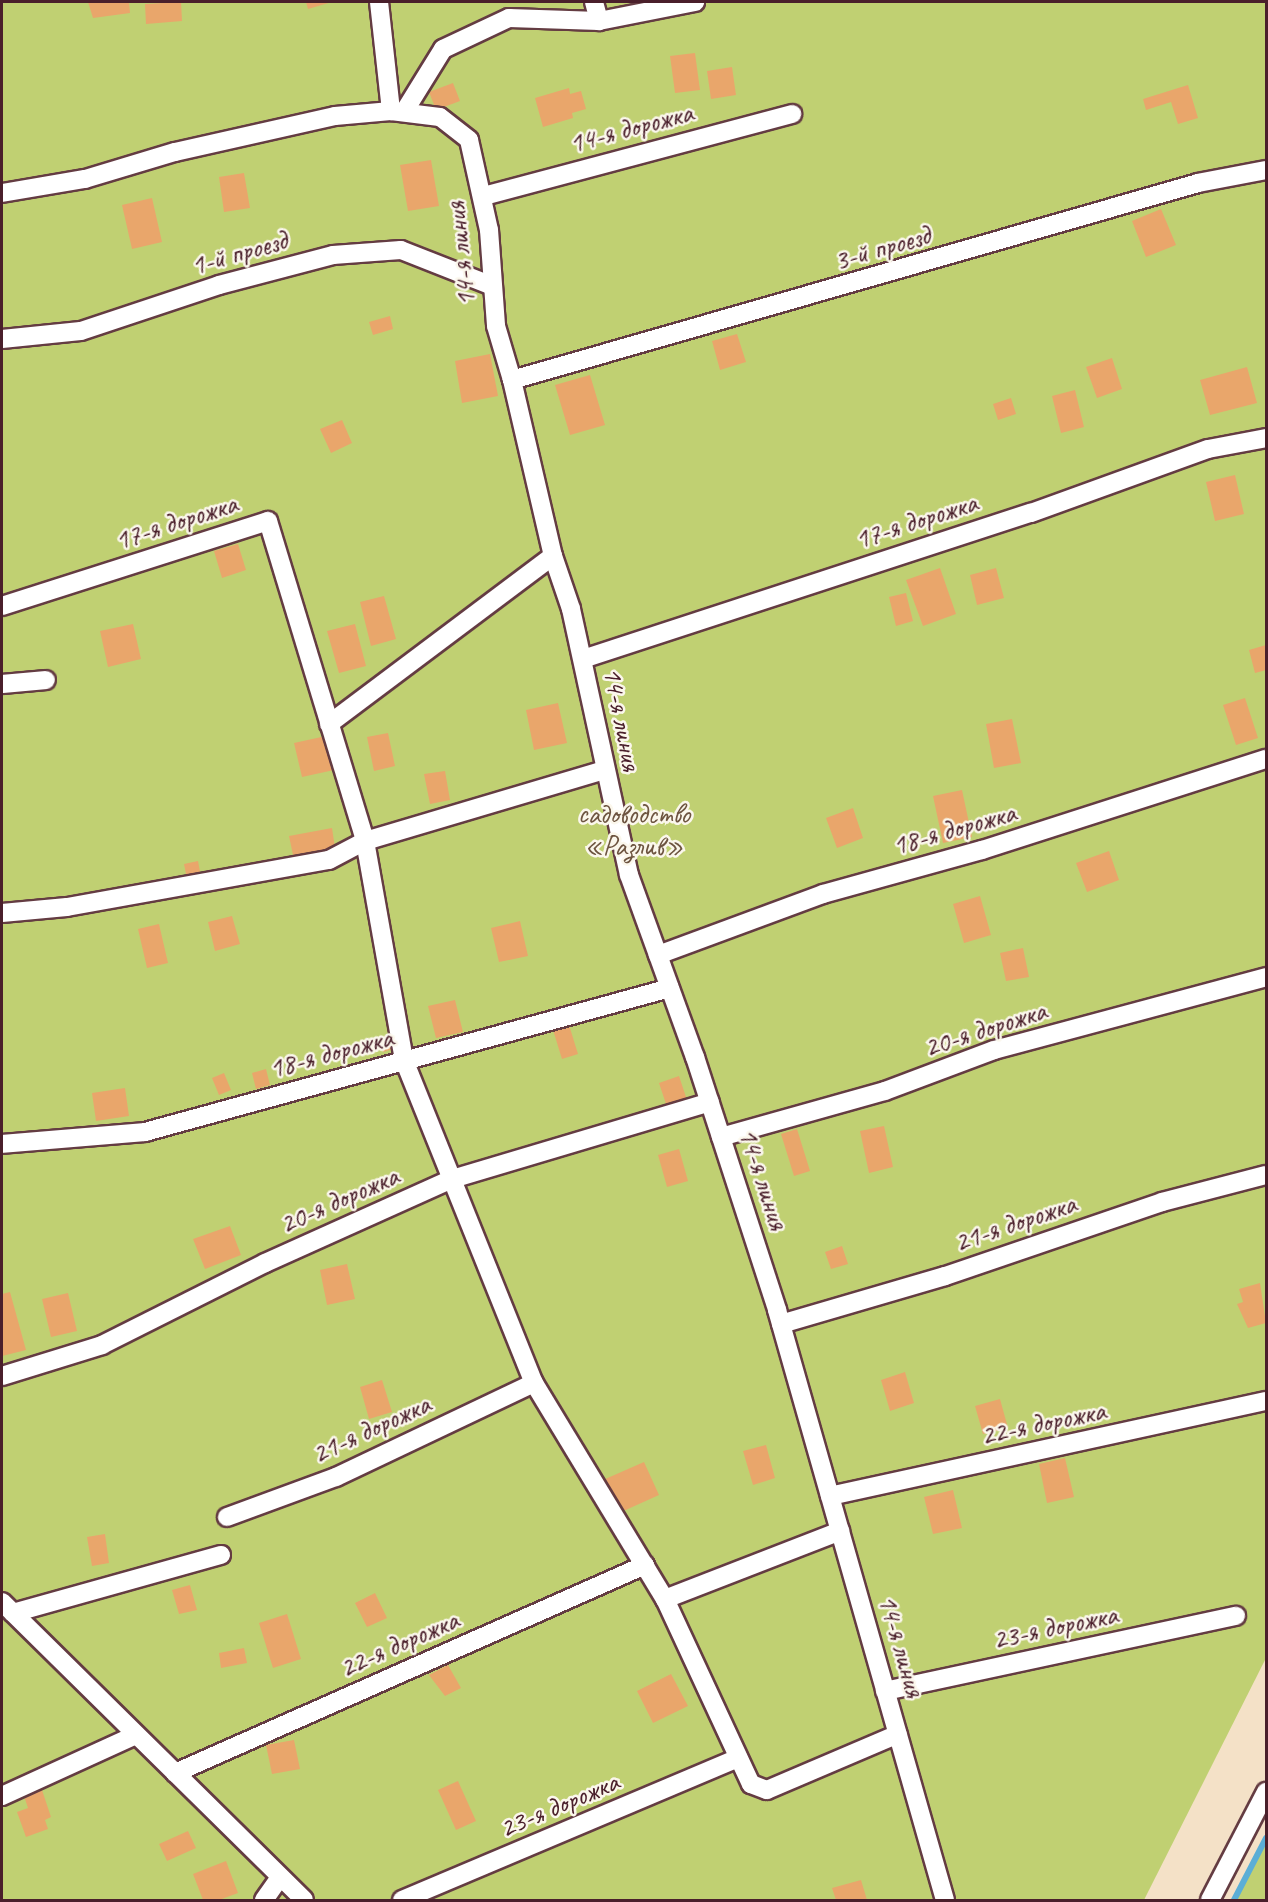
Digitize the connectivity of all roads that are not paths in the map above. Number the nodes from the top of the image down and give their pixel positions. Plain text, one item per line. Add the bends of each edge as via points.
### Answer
1 (379, 2) edge
2 (594, 2) edge
3 (695, 2) edge
4 (598, 21) junction
5 (397, 111) junction
6 (792, 114) dead end
7 (1266, 170) edge
8 (2, 192) edge
9 (484, 196) junction
10 (490, 285) junction
11 (2, 339) edge
12 (512, 380) junction
13 (1266, 438) edge
14 (553, 556) junction
15 (2, 606) edge
16 (583, 658) junction
17 (46, 680) dead end
18 (2, 684) edge
19 (328, 724) junction
20 (1266, 759) edge
21 (604, 770) junction
22 (365, 841) junction
23 (2, 913) edge
24 (658, 955) junction
25 (1266, 977) edge
26 (670, 988) junction
27 (404, 1060) junction
28 (710, 1102) junction
29 (721, 1137) junction
30 (2, 1143) edge
31 (1266, 1175) edge
32 (452, 1179) junction
33 (781, 1324) junction
34 (2, 1376) edge
35 (534, 1383) junction
36 (1266, 1401) edge
37 (830, 1496) junction
38 (227, 1516) dead end
39 (840, 1531) junction
40 (221, 1555) dead end
41 (645, 1565) junction
42 (665, 1599) junction
43 (7, 1607) edge
44 (1236, 1616) dead end
45 (885, 1691) junction
46 (898, 1734) junction
47 (136, 1735) junction
48 (738, 1758) junction
49 (175, 1773) junction
50 (1266, 1792) edge
51 (2, 1796) edge
52 (280, 1877) junction
53 (264, 1900) edge
54 (304, 1900) edge
55 (402, 1900) edge
56 (945, 1900) edge
57 (1210, 1900) edge

1 - 5 street
2 - 4 street
3 - 4 street
4 - 5 street via 509,18 442,49
5 - 8 street, 14-я линия via 335,116 176,152 84,179
5 - 9 street, 14-я линия via 440,117 469,140
6 - 9 street, 14-я дорожка
7 - 12 street, 3-й проезд via 1198,183
9 - 10 street, 14-я линия
10 - 11 street, 1-й проезд via 401,250 333,255 219,285 81,331
10 - 12 street, 14-я линия via 496,326
12 - 14 street, 14-я линия
13 - 16 street, 17-я дорожка via 1208,449 1031,513
14 - 16 street, 14-я линия
14 - 19 street
15 - 19 street, 17-я дорожка via 268,521
16 - 21 street, 14-я линия
17 - 18 street
19 - 22 street, 17-я дорожка
20 - 24 street, 18-я дорожка via 982,850 823,894
21 - 22 street
21 - 24 street, 14-я линия via 628,875
22 - 23 street via 329,860 67,907
22 - 27 street, 17-я дорожка
24 - 26 street, 14-я линия
25 - 29 street, 20-я дорожка via 994,1050 885,1091
26 - 27 street, 18-я дорожка
26 - 28 street, 14-я линия
27 - 30 street, 18-я дорожка via 145,1132
27 - 32 street, 17-я дорожка
28 - 29 street, 14-я линия
28 - 32 street, 20-я дорожка
29 - 33 street, 14-я линия
31 - 33 street, 21-я дорожка via 1162,1202 945,1276
32 - 34 street, 20-я дорожка via 265,1263 102,1345
32 - 35 street, 17-я дорожка
33 - 37 street, 14-я линия
35 - 38 street, 21-я дорожка via 336,1477
35 - 41 street, 17-я дорожка
36 - 37 street, 22-я дорожка
37 - 39 street, 14-я линия
39 - 42 street
39 - 45 street, 14-я линия
40 - 43 street
41 - 42 street, 17-я дорожка
41 - 49 street, 22-я дорожка
42 - 48 street, 17-я дорожка
43 - 47 street
44 - 45 street, 23-я дорожка
45 - 46 street, 14-я линия
46 - 48 street, 17-я дорожка via 767,1790 751,1784
46 - 56 street, 14-я линия
47 - 49 street
47 - 51 street
48 - 55 street, 23-я дорожка
49 - 52 street
50 - 57 street
52 - 53 street
52 - 54 street

